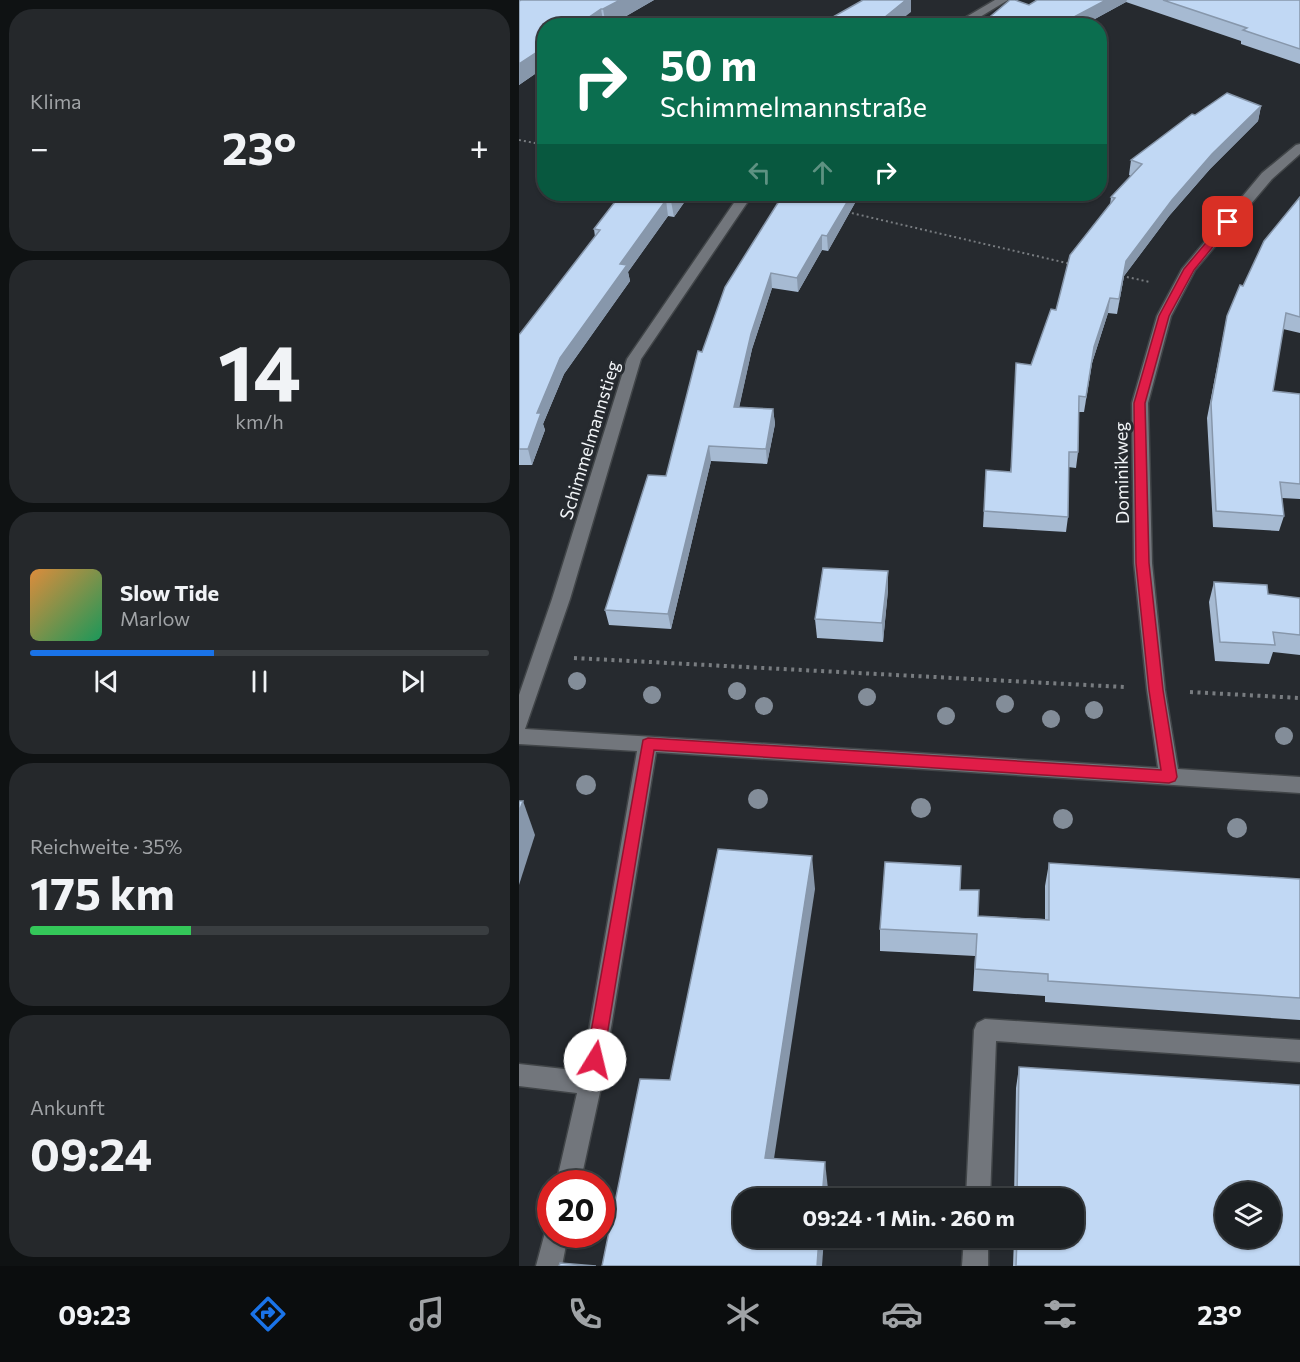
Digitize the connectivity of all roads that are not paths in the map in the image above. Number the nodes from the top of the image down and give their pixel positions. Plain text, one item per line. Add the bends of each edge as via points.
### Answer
1 (1003, 0) edge
2 (970, 18) edge
3 (1300, 148) edge
4 (740, 201) edge
5 (519, 723) edge
6 (519, 736) edge
7 (648, 744) junction
8 (1169, 777) junction
9 (1300, 785) edge
10 (1300, 1051) edge
11 (519, 1075) edge
12 (591, 1083) junction
13 (571, 1170) edge
14 (978, 1188) edge
15 (553, 1248) edge
16 (976, 1248) edge
17 (549, 1266) edge
18 (975, 1266) edge

1 - 2 street
3 - 8 street, Dominikweg via 1267,176 1189,269 1164,316 1140,403 1143,563
4 - 5 street, Schimmelmannstieg via 634,359
6 - 7 street
7 - 8 street
7 - 12 street
8 - 9 street
10 - 14 street via 985,1030
11 - 12 street
12 - 13 street
15 - 17 street
16 - 18 street

